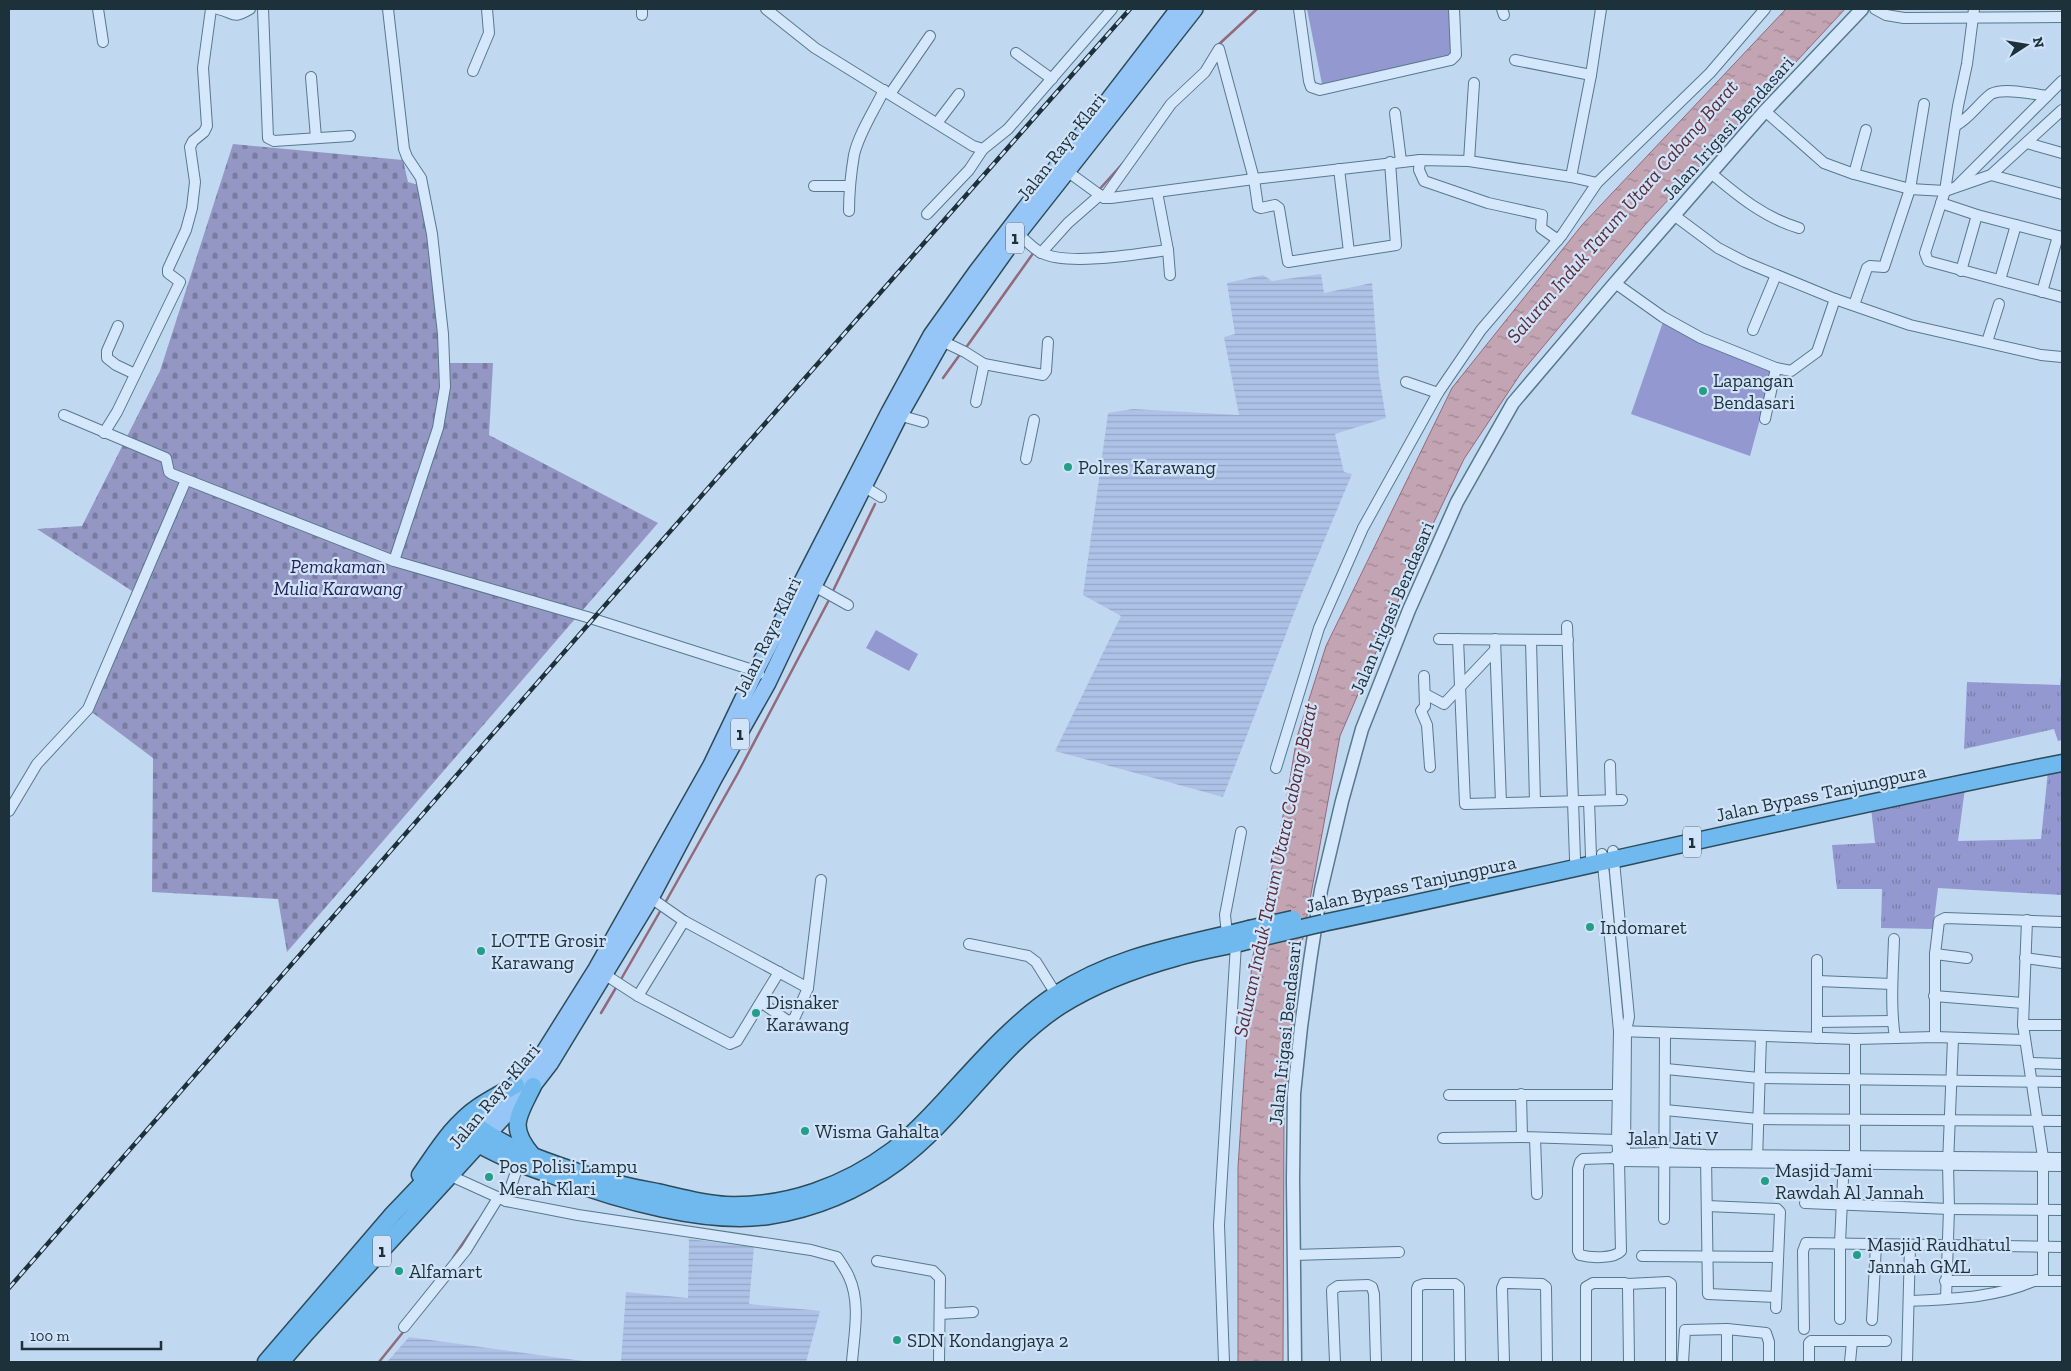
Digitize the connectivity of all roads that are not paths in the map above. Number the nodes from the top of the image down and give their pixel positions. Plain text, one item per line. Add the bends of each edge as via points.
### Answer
1 (98, 9) edge
2 (211, 9) edge
3 (218, 9) edge
4 (250, 9) edge
5 (263, 9) edge
6 (388, 9) edge
7 (487, 9) edge
8 (766, 9) edge
9 (1112, 9) edge
10 (1178, 9) edge
11 (1195, 9) edge
12 (1299, 9) edge
13 (1454, 9) edge
14 (1602, 9) edge
15 (1765, 9) edge
16 (1862, 9) edge
17 (1874, 9) edge
18 (1974, 13) edge
19 (2062, 16) edge
20 (930, 36) dead end
21 (103, 42) dead end
22 (1016, 53) dead end
23 (1516, 60) dead end
24 (473, 71) dead end
25 (1591, 75) junction
26 (310, 77) dead end
27 (1052, 79) junction
28 (2062, 81) edge
29 (1474, 83) dead end
30 (887, 92) junction
31 (959, 94) dead end
32 (2047, 96) junction
33 (1924, 104) dead end
34 (1765, 111) junction
35 (1395, 113) dead end
36 (2061, 113) edge
37 (937, 123) junction
38 (1955, 126) junction
39 (1866, 130) dead end
40 (350, 136) dead end
41 (316, 138) junction
42 (2027, 143) junction
43 (983, 149) junction
44 (2062, 153) edge
45 (1420, 160) junction
46 (1469, 161) junction
47 (1396, 162) junction
48 (1063, 169) junction
49 (1339, 169) junction
50 (1711, 173) junction
51 (1854, 174) junction
52 (1991, 175) junction
53 (1571, 177) junction
54 (1254, 179) junction
55 (1596, 184) junction
56 (814, 186) dead end
57 (850, 186) junction
58 (1955, 187) junction
59 (1910, 189) junction
60 (1945, 191) junction
61 (1157, 192) junction
62 (2062, 194) edge
63 (1100, 195) junction
64 (1941, 203) junction
65 (849, 211) dead end
66 (927, 214) dead end
67 (1977, 215) junction
68 (1675, 216) junction
69 (2016, 225) junction
70 (1799, 228) dead end
71 (1018, 234) junction
72 (2060, 237) edge
73 (1558, 240) junction
74 (1038, 250) junction
75 (1168, 250) junction
76 (1349, 252) junction
77 (1961, 271) junction
78 (1170, 275) dead end
79 (1776, 275) junction
80 (2000, 280) junction
81 (1615, 283) junction
82 (2042, 292) junction
83 (2062, 297) edge
84 (1835, 299) junction
85 (1999, 304) dead end
86 (1854, 305) junction
87 (118, 326) dead end
88 (1754, 330) dead end
89 (942, 341) junction
90 (1048, 342) dead end
91 (1987, 342) junction
92 (2062, 358) edge
93 (984, 364) junction
94 (1776, 368) junction
95 (135, 374) junction
96 (1406, 382) dead end
97 (1438, 393) junction
98 (976, 402) dead end
99 (64, 415) dead end
100 (909, 418) junction
101 (1765, 419) dead end
102 (1034, 420) dead end
103 (104, 433) junction
104 (1026, 459) dead end
105 (186, 480) junction
106 (869, 489) junction
107 (394, 561) junction
108 (820, 589) junction
109 (843, 603) dead end
110 (1567, 626) dead end
111 (1439, 639) dead end
112 (1458, 639) junction
113 (1531, 640) junction
114 (1568, 640) junction
115 (1495, 645) junction
116 (756, 671) junction
117 (1424, 676) dead end
118 (768, 683) junction
119 (1460, 687) junction
120 (1425, 694) junction
121 (2062, 754) edge
122 (2062, 763) edge
123 (1610, 765) dead end
124 (1430, 767) dead end
125 (1276, 768) dead end
126 (1611, 800) junction
127 (1622, 800) dead end
128 (1573, 801) junction
129 (1589, 801) junction
130 (1535, 802) junction
131 (1501, 803) junction
132 (9, 811) edge
133 (1241, 832) dead end
134 (1600, 857) junction
135 (822, 880) dead end
136 (658, 903) junction
137 (1324, 918) junction
138 (2027, 920) junction
139 (684, 921) junction
140 (2062, 922) edge
141 (1240, 937) junction
142 (1894, 939) dead end
143 (969, 944) dead end
144 (1935, 954) junction
145 (1967, 958) dead end
146 (2025, 958) junction
147 (1817, 960) dead end
148 (2062, 963) edge
149 (779, 972) junction
150 (609, 977) junction
151 (1818, 981) junction
152 (1892, 984) junction
153 (808, 988) junction
154 (1056, 994) junction
155 (638, 996) junction
156 (1934, 996) junction
157 (762, 1003) junction
158 (2023, 1003) junction
159 (1892, 1021) junction
160 (1818, 1022) junction
161 (2023, 1025) junction
162 (2062, 1026) edge
163 (1622, 1031) junction
164 (1665, 1033) junction
165 (1761, 1037) junction
166 (1935, 1037) junction
167 (1817, 1038) junction
168 (1895, 1038) junction
169 (1855, 1039) junction
170 (1953, 1039) junction
171 (2024, 1040) junction
172 (2029, 1063) junction
173 (2062, 1064) edge
174 (1666, 1069) junction
175 (1759, 1078) junction
176 (1952, 1080) junction
177 (1854, 1081) junction
178 (2032, 1081) junction
179 (2062, 1082) edge
180 (516, 1085) junction
181 (533, 1086) junction
182 (1521, 1094) junction
183 (1449, 1095) dead end
184 (1622, 1096) junction
185 (1665, 1110) junction
186 (1854, 1118) junction
187 (1758, 1119) junction
188 (1950, 1121) junction
189 (2037, 1121) junction
190 (2062, 1121) edge
191 (478, 1135) junction
192 (1443, 1138) dead end
193 (1522, 1138) junction
194 (1535, 1138) junction
195 (1617, 1140) junction
196 (1619, 1157) junction
197 (1664, 1157) junction
198 (2062, 1158) edge
199 (1706, 1159) junction
200 (1757, 1159) junction
201 (1850, 1159) junction
202 (526, 1160) junction
203 (1948, 1160) junction
204 (2043, 1162) junction
205 (2062, 1166) edge
206 (454, 1173) junction
207 (1537, 1194) dead end
208 (502, 1200) junction
209 (1804, 1203) dead end
210 (1707, 1206) junction
211 (1842, 1206) junction
212 (1949, 1209) junction
213 (2042, 1210) junction
214 (2062, 1210) edge
215 (393, 1214) junction
216 (1664, 1219) dead end
217 (1840, 1243) junction
218 (1876, 1245) junction
219 (1910, 1246) junction
220 (1947, 1246) junction
221 (2043, 1247) junction
222 (2062, 1247) edge
223 (1399, 1252) dead end
224 (1293, 1255) junction
225 (1642, 1256) dead end
226 (1706, 1256) junction
227 (1778, 1258) junction
228 (877, 1261) dead end
229 (2039, 1280) junction
230 (1945, 1281) junction
231 (2062, 1281) edge
232 (1628, 1284) junction
233 (1776, 1297) junction
234 (1946, 1299) junction
235 (1909, 1301) junction
236 (1776, 1308) dead end
237 (973, 1312) dead end
238 (940, 1314) junction
239 (1840, 1319) dead end
240 (1872, 1320) dead end
241 (404, 1327) dead end
242 (1804, 1329) dead end
243 (1672, 1330) junction
244 (1685, 1330) junction
245 (1727, 1330) junction
246 (1852, 1341) junction
247 (1886, 1341) dead end
248 (266, 1362) edge
249 (281, 1362) edge
250 (852, 1362) edge
251 (939, 1362) edge
252 (1224, 1362) edge
253 (1295, 1362) edge
254 (1335, 1362) edge
255 (1376, 1362) edge
256 (1417, 1362) edge
257 (1460, 1362) edge
258 (1504, 1362) edge
259 (1547, 1362) edge
260 (1586, 1362) edge
261 (1629, 1362) edge
262 (1671, 1362) edge
263 (1683, 1362) edge
264 (1727, 1362) edge
265 (1769, 1362) edge
266 (1809, 1362) edge
267 (1850, 1362) edge
268 (1907, 1362) edge

1 - 21 street
2 - 95 street via 203,68 206,126 190,147 195,182 192,208 168,269 168,273 180,282
3 - 4 street via 236,16
5 - 41 street via 268,138
6 - 107 street via 404,149 421,178 432,234 445,387 438,428
7 - 24 street via 489,33
8 - 30 street via 815,48
9 - 27 street
10 - 48 main road, Jalan Raya Klari / 1
11 - 48 main road, Jalan Raya Klari / 1
12 - 13 street via 1309,80 1311,87 1320,90 1451,60 1456,55
14 - 25 street
15 - 55 street via 1710,73
16 - 34 street, Jalan Irigasi Bendasari
17 - 18 street via 1904,18
18 - 19 street
18 - 38 street
20 - 30 street
22 - 27 street
23 - 25 street
25 - 53 street
26 - 41 street
27 - 43 street via 1008,129
28 - 32 street
29 - 46 street
30 - 37 street
30 - 57 street via 860,139
31 - 37 street
32 - 38 street via 1995,92
32 - 58 street
33 - 59 street
34 - 50 street, Jalan Irigasi Bendasari
34 - 51 street via 1824,163
35 - 47 street
36 - 42 street
37 - 43 street
38 - 60 street
39 - 51 street
40 - 41 street
42 - 44 street
42 - 52 street
43 - 66 street via 970,170
45 - 46 street
45 - 47 street
45 - 73 street via 1424,181 1488,203 1542,215 1540,228
46 - 53 street
47 - 49 street
47 - 76 street via 1396,245
48 - 63 street
48 - 71 main road, Jalan Raya Klari / 1
48 - 100 main road, Jalan Raya Klari / 1 via 976,272 932,335
49 - 54 street
49 - 76 street
50 - 68 street, Jalan Irigasi Bendasari
50 - 70 street via 1768,216
51 - 59 street
52 - 58 street
52 - 62 street
53 - 55 street
54 - 61 street
54 - 63 street via 1219,49 1206,72 1171,104
54 - 76 street via 1259,208 1275,205 1279,208 1288,262
55 - 73 street
56 - 57 street
57 - 65 street
58 - 60 street
59 - 60 street
59 - 86 street via 1884,267 1867,268
60 - 64 street
61 - 63 street
61 - 75 street
63 - 74 street
64 - 67 street
64 - 77 street via 1926,258
67 - 69 street
67 - 77 street
68 - 79 street via 1718,248
68 - 81 street, Jalan Irigasi Bendasari
69 - 72 street
69 - 80 street
71 - 74 street
71 - 89 main road, Jalan Raya Klari / 1
72 - 82 street
73 - 97 street via 1482,330
74 - 75 street via 1092,259
75 - 78 street
77 - 80 street
79 - 84 street
79 - 88 street
80 - 82 street
81 - 94 street via 1663,317 1693,333
81 - 224 street, Jalan Irigasi Bendasari via 1513,403 1457,502 1409,610 1362,729 1321,890 1301,1027 1293,1122
82 - 83 street
84 - 86 street
84 - 94 street via 1817,352 1791,371
85 - 91 street
86 - 91 street via 1910,325
87 - 95 street via 107,358
89 - 93 street
89 - 100 main road, Jalan Raya Klari / 1
90 - 93 street via 1043,376
91 - 92 street
93 - 98 street
94 - 101 street
95 - 103 street via 118,412
96 - 97 street
97 - 125 street via 1363,528 1322,620
99 - 103 street
100 - 106 main road, Jalan Raya Klari / 1
102 - 104 street
103 - 105 street via 166,458 169,472
105 - 107 street
105 - 132 street via 88,709 37,764
106 - 108 main road, Jalan Raya Klari / 1
106 - 116 main road, Jalan Raya Klari / 1
107 - 116 street
108 - 109 street
108 - 118 main road, Jalan Raya Klari / 1
110 - 114 street
111 - 112 street
112 - 115 street
112 - 119 street
113 - 114 street
113 - 115 street
113 - 130 street
114 - 128 street
115 - 119 street
115 - 131 street
116 - 118 street
116 - 150 main road, Jalan Raya Klari / 1
117 - 120 street
118 - 136 main road, Jalan Raya Klari / 1 via 715,777
119 - 120 street via 1444,704
119 - 131 street via 1465,804
120 - 124 street via 1425,706 1421,711 1427,725
121 - 134 highway, Jalan Bypass Tanjungpura / 1
122 - 134 highway, Jalan Bypass Tanjungpura / 1
123 - 126 street
126 - 127 street
126 - 129 street
128 - 129 street
128 - 130 street
128 - 134 street
129 - 134 street
130 - 131 street
133 - 141 street via 1225,915
134 - 137 highway, Jalan Bypass Tanjungpura / 1
134 - 137 highway, Jalan Bypass Tanjungpura / 1
134 - 163 street via 1629,1017
135 - 153 street
136 - 139 street
136 - 150 main road, Jalan Raya Klari / 1
137 - 141 highway, Jalan Bypass Tanjungpura / 1, bridge
138 - 140 street
138 - 144 street via 1941,919
138 - 146 street
139 - 149 street
139 - 155 street
141 - 154 highway, Jalan Bypass Tanjungpura / 1 via 1178,944 1133,957 1100,970
141 - 202 highway, Jalan Bypass Tanjungpura / 1 via 1132,971 1060,1007 1025,1033 898,1162 821,1203 765,1216 711,1215 617,1198
141 - 252 street via 1219,1225
142 - 152 street
143 - 154 street via 1028,956 1036,962
144 - 145 street
144 - 156 street
146 - 148 street
146 - 158 street
147 - 151 street
149 - 153 street
149 - 157 street
150 - 155 street
150 - 180 main road, Jalan Raya Klari / 1
150 - 181 main road, Jalan Raya Klari / 1
151 - 152 street
151 - 160 street
152 - 159 street
153 - 157 street via 794,1019 788,1021
154 - 202 highway, Jalan Bypass Tanjungpura / 1 via 1022,1022 896,1148 851,1177 818,1191 768,1202 725,1205 597,1179
155 - 157 street via 728,1044 737,1041
156 - 158 street
156 - 166 street
158 - 161 street
159 - 160 street
159 - 168 street
160 - 167 street
161 - 162 street
161 - 171 street
163 - 164 street
163 - 184 street
164 - 165 street
164 - 174 street
165 - 167 street
165 - 175 street
166 - 168 street
166 - 170 street
167 - 169 street
168 - 169 street
169 - 177 street
170 - 171 street
170 - 176 street
171 - 172 street
172 - 173 street
172 - 178 street
174 - 175 street
174 - 185 street
175 - 177 street
175 - 187 street
176 - 177 street
176 - 178 street
176 - 188 street
177 - 186 street
178 - 179 street
178 - 189 street
180 - 191 main road, Jalan Raya Klari / 1
180 - 215 highway via 478,1107 459,1124 442,1142
181 - 191 main road, Jalan Raya Klari / 1
181 - 202 highway via 516,1128
182 - 183 street
182 - 184 street
182 - 193 street
184 - 195 street
184 - 196 street
185 - 187 street
185 - 197 street
186 - 187 street
186 - 188 street
186 - 201 street
187 - 200 street
188 - 189 street
188 - 203 street
189 - 190 street
189 - 204 street
191 - 202 highway, Jalan Bypass Tanjungpura / 1
191 - 206 highway, Jalan Raya Klari / 1
191 - 215 highway, Jalan Raya Klari / 1
192 - 193 street
193 - 194 street
194 - 195 street
194 - 207 street
195 - 196 street
196 - 196 street, Jalan Jati V via 1621,1251 1616,1255 1580,1255 1580,1162 1583,1159
196 - 197 street, Jalan Jati V
197 - 199 street, Jalan Jati V
197 - 216 street
198 - 204 street
199 - 200 street, Jalan Jati V
199 - 210 street
200 - 201 street, Jalan Jati V
201 - 203 street, Jalan Jati V
201 - 211 street
202 - 206 highway via 477,1161
202 - 208 street
203 - 204 street, Jalan Jati V
203 - 212 street
204 - 205 street
204 - 213 street
206 - 208 street
206 - 249 highway, Jalan Raya Klari / 1
208 - 241 street
208 - 250 street via 578,1216 811,1250 837,1257 850,1278 856,1308
209 - 211 street
210 - 226 street
210 - 227 street via 1780,1212
211 - 212 street
211 - 217 street
212 - 213 street
212 - 220 street
213 - 214 street
213 - 221 street
215 - 248 highway, Jalan Raya Klari / 1
217 - 218 street
217 - 239 street
217 - 242 street via 1804,1246
218 - 219 street
218 - 240 street
219 - 220 street
219 - 235 street
220 - 221 street
220 - 230 street
221 - 222 street
221 - 229 street
223 - 224 street
224 - 253 street, Jalan Irigasi Bendasari
225 - 226 street
226 - 227 street
226 - 233 street via 1708,1294
227 - 233 street
228 - 238 street via 937,1273 941,1284
229 - 230 street
229 - 231 street
229 - 234 street via 2004,1291
230 - 234 street
232 - 243 street via 1671,1284
232 - 260 street via 1593,1283 1586,1287
232 - 261 street
233 - 236 street
234 - 235 street
235 - 268 street
237 - 238 street
238 - 251 street
243 - 244 street
243 - 262 street
244 - 245 street
244 - 263 street
245 - 264 street
245 - 265 street via 1766,1333
246 - 247 street
246 - 266 street via 1811,1341
246 - 267 street
254 - 255 street via 1332,1290 1338,1286 1368,1285 1374,1294
256 - 257 street via 1417,1289 1421,1284 1455,1284 1460,1287
258 - 259 street via 1502,1288 1508,1282 1546,1287

